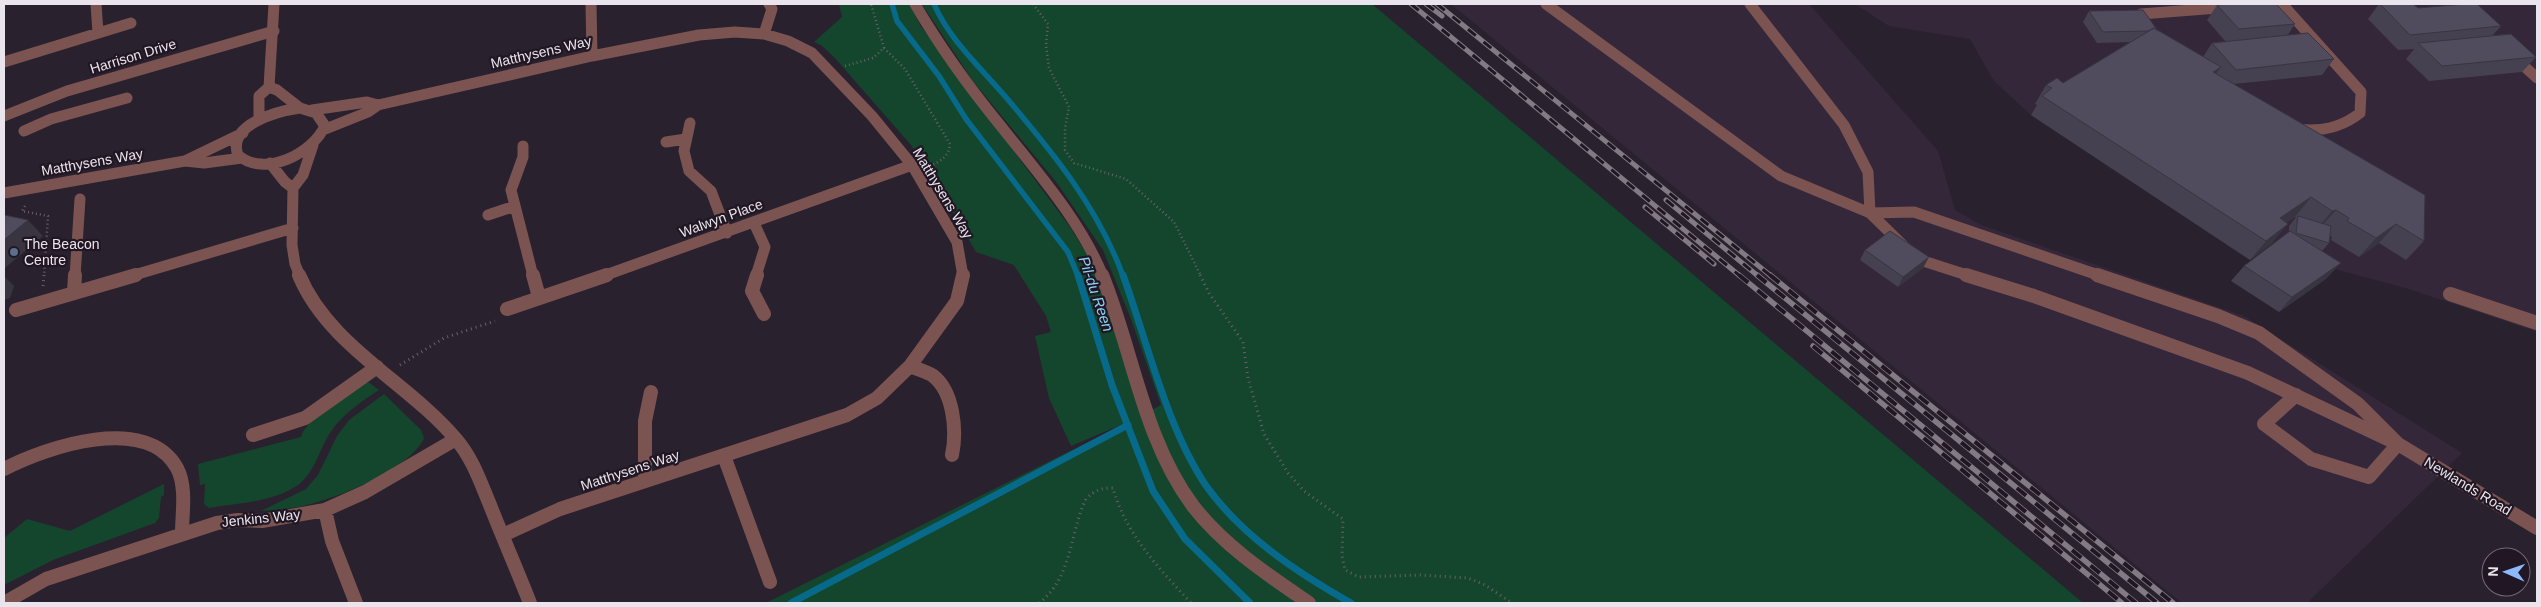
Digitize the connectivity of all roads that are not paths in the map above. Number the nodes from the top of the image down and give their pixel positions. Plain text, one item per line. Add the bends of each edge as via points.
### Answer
1 (96, 4) edge
2 (274, 4) edge
3 (591, 4) edge
4 (769, 4) edge
5 (915, 4) edge
6 (1546, 4) edge
7 (1750, 4) edge
8 (2282, 4) edge
9 (2244, 6) edge
10 (131, 24) dead end
11 (2154, 27) edge
12 (274, 31) junction
13 (98, 33) junction
14 (764, 34) junction
15 (2504, 48) edge
16 (592, 56) junction
17 (4, 62) edge
18 (2536, 75) edge
19 (268, 87) junction
20 (127, 98) dead end
21 (46, 99) junction
22 (378, 105) junction
23 (300, 108) junction
24 (312, 110) junction
25 (4, 116) edge
26 (52, 119) junction
27 (259, 120) junction
28 (690, 123) dead end
29 (2284, 127) edge
30 (323, 130) junction
31 (24, 131) dead end
32 (243, 133) junction
33 (686, 139) junction
34 (666, 142) dead end
35 (313, 145) junction
36 (523, 146) dead end
37 (242, 158) junction
38 (185, 161) junction
39 (270, 163) junction
40 (914, 169) junction
41 (293, 188) junction
42 (4, 193) edge
43 (80, 199) dead end
44 (515, 206) junction
45 (1870, 213) junction
46 (488, 215) dead end
47 (754, 223) junction
48 (293, 228) junction
49 (728, 233) junction
50 (74, 293) junction
51 (2450, 294) dead end
52 (539, 297) junction
53 (507, 309) road end
54 (16, 310) dead end
55 (764, 314) dead end
56 (2537, 323) edge
57 (910, 366) junction
58 (382, 371) junction
59 (651, 392) dead end
60 (2296, 395) junction
61 (253, 435) dead end
62 (456, 439) junction
63 (2398, 444) junction
64 (952, 455) dead end
65 (724, 456) junction
66 (4, 470) edge
67 (645, 480) junction
68 (325, 510) junction
69 (2537, 528) edge
70 (182, 533) junction
71 (503, 535) junction
72 (770, 582) dead end
73 (4, 603) edge
74 (356, 603) edge
75 (530, 603) edge
76 (1309, 603) edge

1 - 13 street
2 - 12 street
3 - 16 street
4 - 14 street via 772,9
5 - 76 street via 959,72 1087,243 1100,268 1155,430 1174,474 1193,505 1246,558
6 - 45 street via 1781,176
7 - 45 street via 1844,125 1868,172
8 - 29 street via 2361,92 2362,105 2360,114 2349,123 2333,128 2309,131
9 - 11 street via 2142,14
10 - 13 street
12 - 19 street
12 - 21 street, Harrison Drive
13 - 17 street
14 - 16 street, Matthysens Way via 700,35
14 - 40 street, Matthysens Way via 812,53 872,116
15 - 18 street
16 - 22 street, Matthysens Way
19 - 23 street
19 - 27 street via 259,96
20 - 26 street
21 - 25 street, Harrison Drive
21 - 26 street
22 - 24 street, Matthysens Way via 367,102
22 - 30 street, Matthysens Way
23 - 24 street, Matthysens Way
23 - 27 street, Matthysens Way
24 - 30 street via 321,115 325,126
26 - 31 street
27 - 32 street, Matthysens Way
28 - 33 street
30 - 35 street, Matthysens Way
32 - 37 street via 236,147
32 - 38 street, Matthysens Way
33 - 34 street
33 - 49 street via 684,151 689,171 711,191
35 - 39 street, Matthysens Way
35 - 41 street via 303,176
36 - 44 street via 523,157 510,190
37 - 38 street, Matthysens Way via 204,163
37 - 39 street, Matthysens Way via 255,163
38 - 42 street, Matthysens Way
39 - 41 street
40 - 47 street, Walwyn Place
40 - 57 street, Matthysens Way via 957,242 964,272 957,301
41 - 48 street
43 - 50 street
44 - 46 street
44 - 52 street
45 - 60 street via 1917,259 2034,296 2248,372
45 - 63 street via 1914,212 2259,333 2358,404
47 - 49 street, Walwyn Place
47 - 55 street via 762,237 765,252 752,291
48 - 50 street
48 - 58 street via 295,263 309,296
49 - 52 street, Walwyn Place
50 - 54 street
51 - 56 street
52 - 53 street, Walwyn Place
57 - 64 street via 934,376 940,388 954,419 956,442
57 - 65 street, Matthysens Way via 877,398 847,416
58 - 61 street via 306,418
58 - 62 street via 425,405
59 - 67 street via 645,421
60 - 63 street
60 - 63 street via 2264,424 2311,459 2369,477
62 - 68 street, Jenkins Way via 365,492
62 - 71 street via 475,468
63 - 69 street, Newlands Road
65 - 67 street, Matthysens Way
65 - 72 street
66 - 70 street via 40,452 68,443 93,440 144,443 162,450 178,469 182,485
67 - 71 street, Matthysens Way via 560,509
68 - 70 street, Jenkins Way via 262,521 217,523
68 - 74 street via 332,541
70 - 73 street, Jenkins Way via 46,579
71 - 75 street

